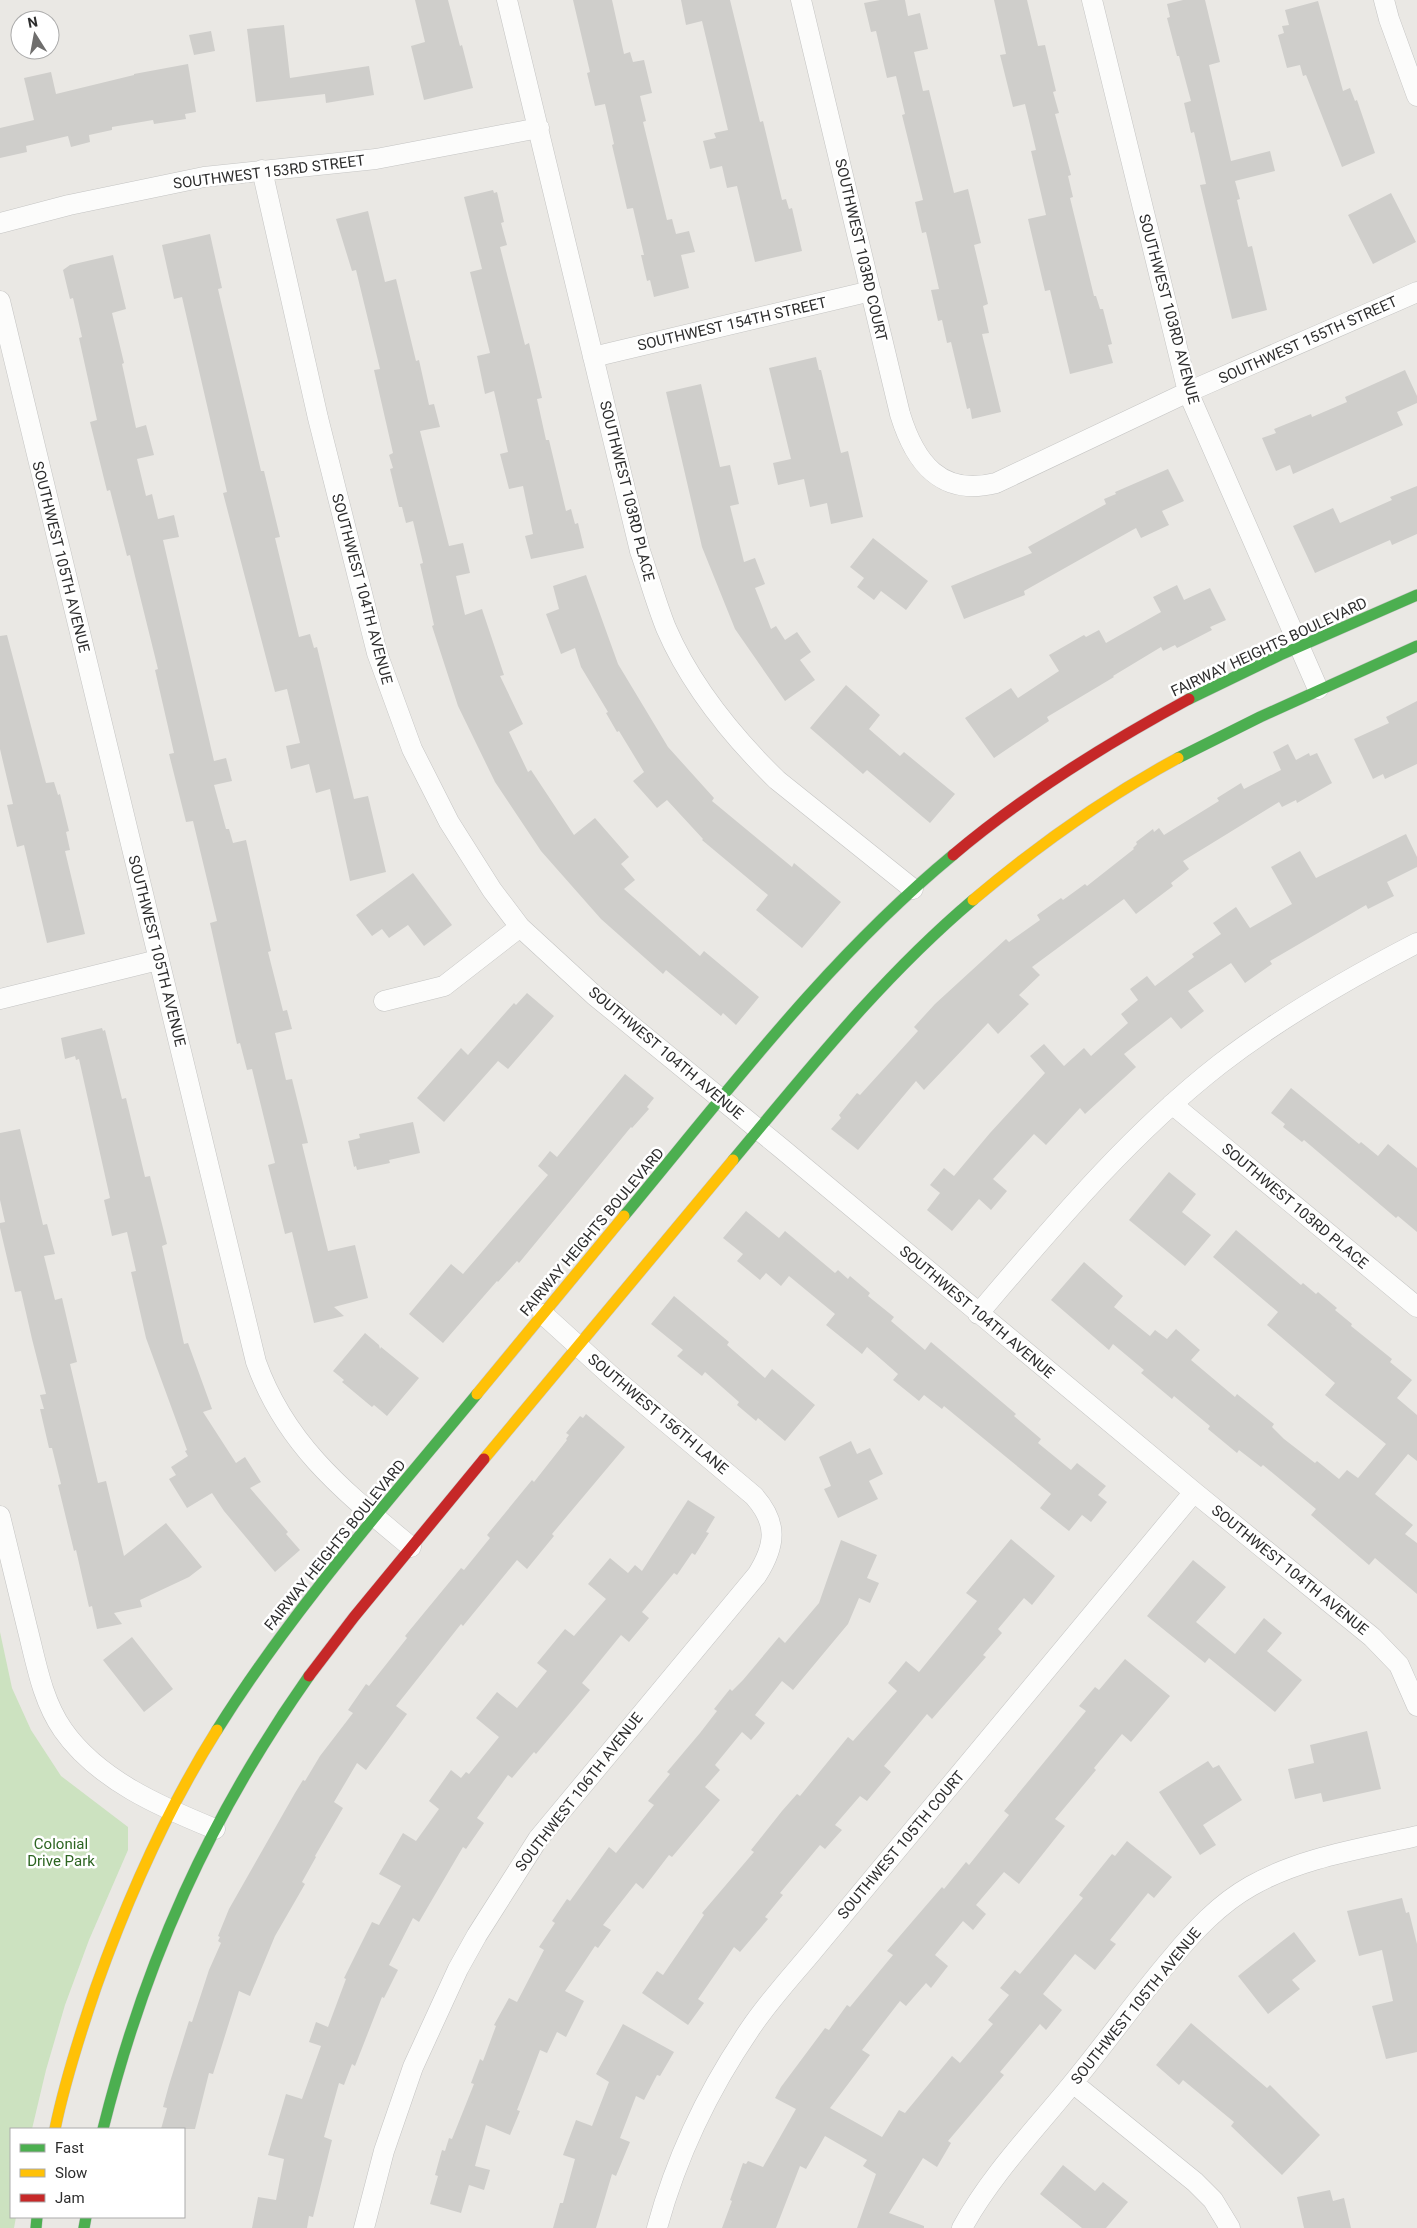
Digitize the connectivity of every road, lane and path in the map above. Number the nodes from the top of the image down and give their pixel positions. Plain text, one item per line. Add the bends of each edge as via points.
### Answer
1 (507, 0) edge
2 (801, 0) edge
3 (1092, 0) edge
4 (1384, 0) edge
5 (1417, 96) edge
6 (539, 128) junction
7 (262, 170) junction
8 (0, 223) edge
9 (871, 291) junction
10 (1417, 292) edge
11 (0, 301) edge
12 (593, 357) junction
13 (1188, 392) junction
14 (950, 483) joint
15 (1417, 595) edge
16 (1417, 646) edge
17 (1300, 647) junction
18 (1318, 688) junction
19 (913, 889) junction
20 (520, 927) junction
21 (1417, 943) edge
22 (158, 960) junction
23 (0, 999) edge
24 (384, 1001) dead end
25 (720, 1099) junction
26 (1172, 1104) junction
27 (758, 1130) junction
28 (1417, 1307) edge
29 (543, 1314) junction
30 (978, 1314) junction
31 (578, 1346) junction
32 (1194, 1492) junction
33 (375, 1517) junction
34 (0, 1518) edge
35 (770, 1518) joint
36 (411, 1547) junction
37 (1417, 1706) edge
38 (170, 1810) junction
39 (215, 1829) junction
40 (1417, 1836) edge
41 (1073, 2083) junction
42 (54, 2128) edge
43 (103, 2128) edge
44 (364, 2228) edge
45 (657, 2228) edge
46 (962, 2228) edge
47 (1230, 2228) edge

1 - 6 street, SOUTHWEST 103RD PLACE
2 - 9 street, SOUTHWEST 103RD COURT
3 - 13 street, SOUTHWEST 103RD AVENUE
4 - 5 street
6 - 7 street, SOUTHWEST 153RD STREET via 415,153 340,164
6 - 12 street, SOUTHWEST 103RD PLACE
7 - 8 street, SOUTHWEST 153RD STREET via 170,183
7 - 20 street, SOUTHWEST 104TH AVENUE via 318,418 382,669 412,749 433,792 480,873
9 - 12 street, SOUTHWEST 154TH STREET
9 - 14 street, SOUTHWEST 103RD COURT via 906,434 922,462
10 - 13 street, SOUTHWEST 155TH STREET
11 - 22 street, SOUTHWEST 105TH AVENUE
12 - 19 street, SOUTHWEST 103RD PLACE via 640,551 666,628 689,670 728,727 777,780
13 - 14 street, SOUTHWEST 155TH STREET via 996,483 982,486
13 - 17 street, SOUTHWEST 103RD AVENUE
15 - 17 street, FAIRWAY HEIGHTS BOULEVARD
16 - 18 street
17 - 18 street, SOUTHWEST 103RD AVENUE
17 - 19 street, FAIRWAY HEIGHTS BOULEVARD via 1200,694 1052,780 974,837
18 - 27 street via 1165,765 1081,817 1015,865 958,912 882,985 852,1016
19 - 25 street, FAIRWAY HEIGHTS BOULEVARD via 827,973
20 - 24 street via 444,986
20 - 25 street, SOUTHWEST 104TH AVENUE via 594,995
21 - 26 street via 1340,984 1278,1024 1221,1063
22 - 23 street
22 - 33 street, SOUTHWEST 105TH AVENUE via 261,1376 284,1420 302,1445 335,1483
25 - 27 street, SOUTHWEST 104TH AVENUE
25 - 29 street, FAIRWAY HEIGHTS BOULEVARD
26 - 28 street, SOUTHWEST 103RD PLACE
26 - 30 street via 1071,1205
27 - 30 street, SOUTHWEST 104TH AVENUE
27 - 31 street
29 - 31 street, SOUTHWEST 156TH LANE
29 - 33 street, FAIRWAY HEIGHTS BOULEVARD
30 - 32 street, SOUTHWEST 104TH AVENUE
31 - 35 street, SOUTHWEST 156TH LANE via 746,1488
31 - 36 street
32 - 37 street, SOUTHWEST 104TH AVENUE via 1372,1636 1398,1664
32 - 45 street, SOUTHWEST 105TH COURT via 750,2028 682,2153
33 - 36 street, SOUTHWEST 105TH AVENUE
33 - 38 street, FAIRWAY HEIGHTS BOULEVARD via 304,1604 252,1676 200,1756
34 - 38 street via 38,1670 57,1720 71,1740 98,1765
35 - 44 street, SOUTHWEST 106TH AVENUE via 771,1542 757,1575 538,1839 477,1935 413,2067 384,2151
36 - 39 street via 299,1689
38 - 39 street
38 - 42 street, FAIRWAY HEIGHTS BOULEVARD via 111,1944 73,2058
39 - 43 street via 160,1947 128,2038
40 - 41 street, SOUTHWEST 105TH AVENUE via 1312,1860 1264,1879 1236,1895 1190,1937
41 - 46 street, SOUTHWEST 105TH AVENUE via 1006,2163
41 - 47 street via 1195,2182 1216,2204

